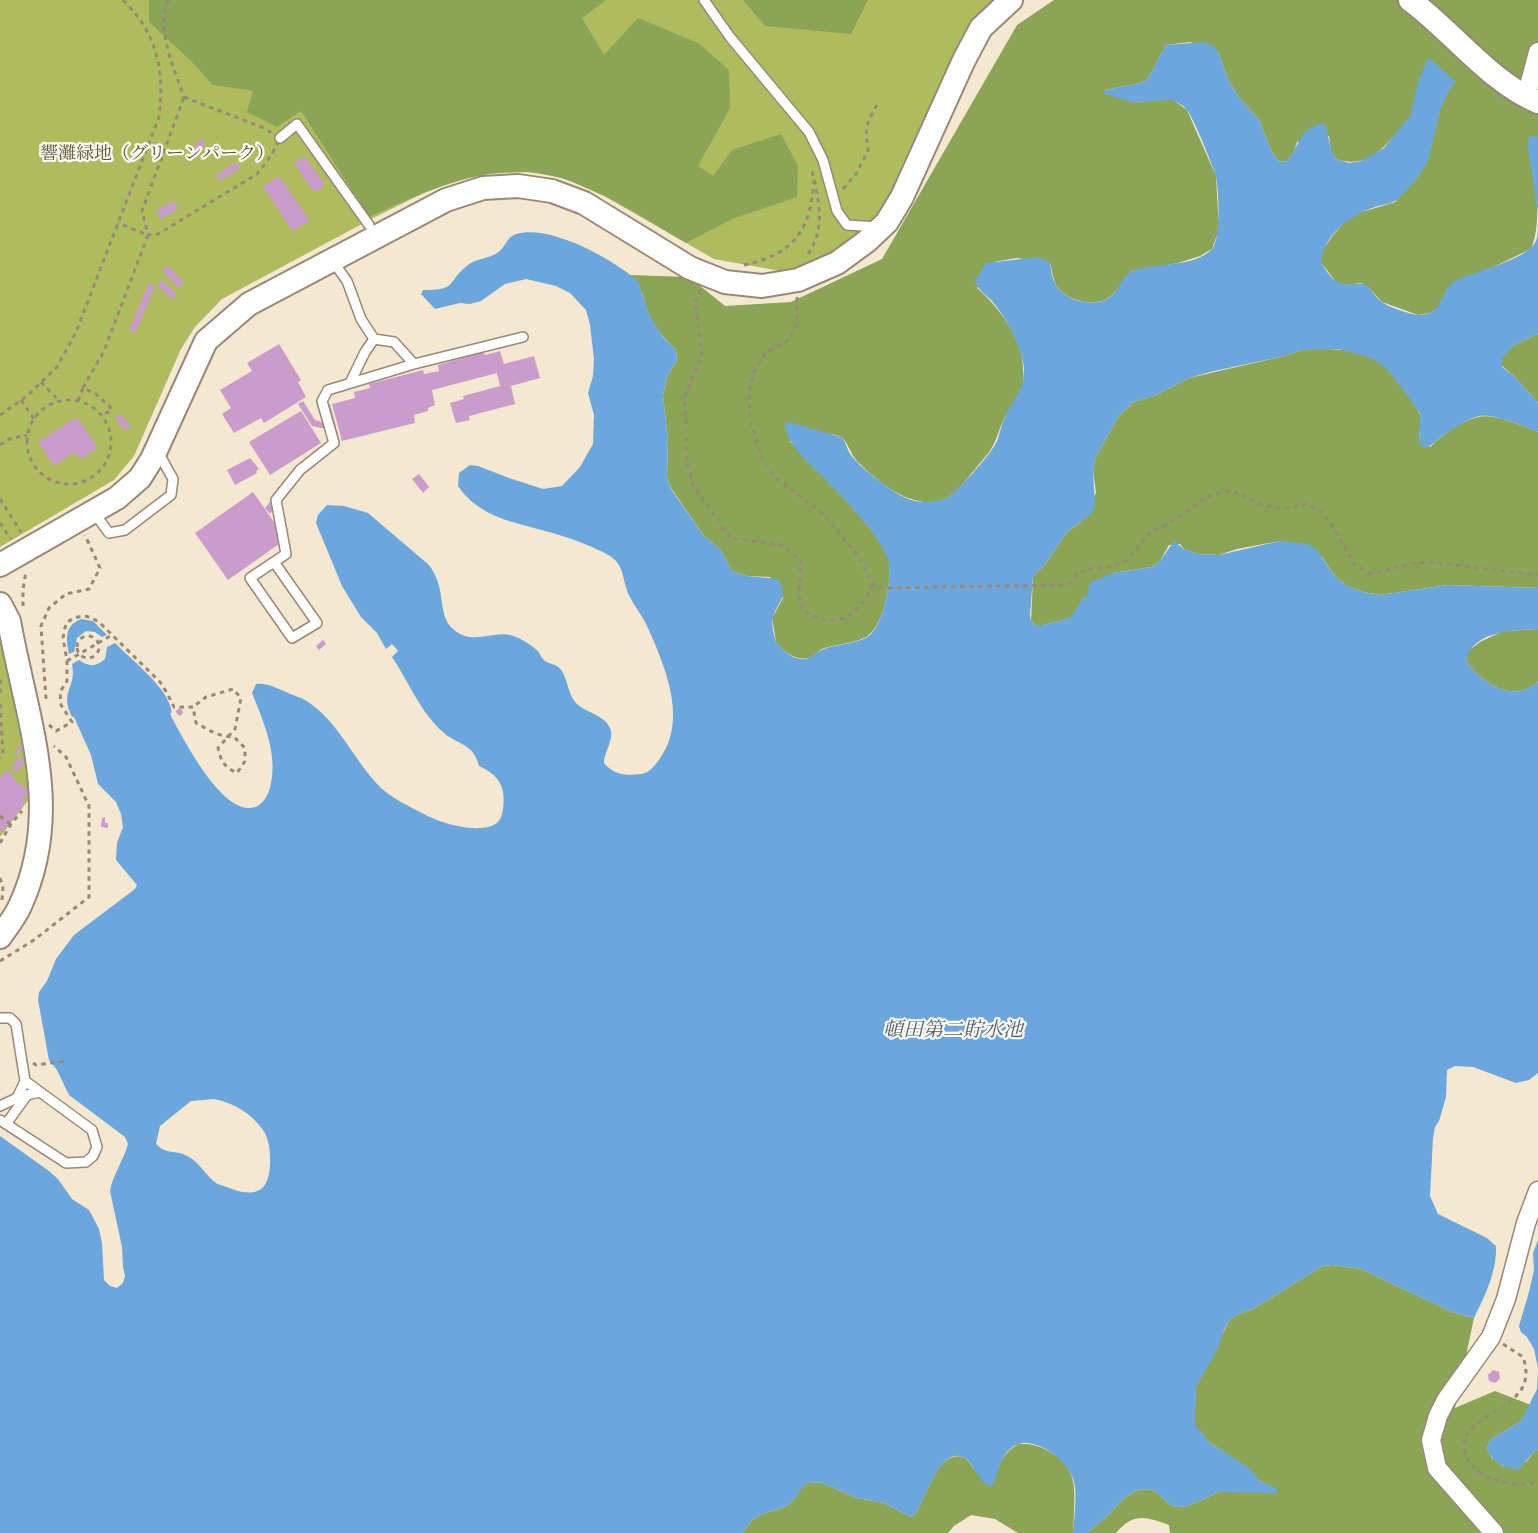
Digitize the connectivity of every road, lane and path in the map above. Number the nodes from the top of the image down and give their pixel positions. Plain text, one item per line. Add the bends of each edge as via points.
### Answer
1 (123, 0) edge
2 (168, 0) edge
3 (704, 0) edge
4 (1011, 0) edge
5 (1410, 0) edge
6 (1538, 52) edge
7 (184, 97) junction
8 (1532, 100) edge
9 (878, 102) dead end
10 (280, 138) junction
11 (833, 196) junction
12 (118, 223) junction
13 (369, 225) dead end
14 (881, 227) junction
15 (148, 235) junction
16 (803, 257) dead end
17 (332, 260) junction
18 (751, 270) dead end
19 (708, 275) junction
20 (798, 280) junction
21 (523, 337) dead end
22 (374, 339) junction
23 (414, 364) junction
24 (41, 382) junction
25 (350, 383) junction
26 (83, 387) junction
27 (21, 400) junction
28 (59, 401) junction
29 (78, 401) junction
30 (0, 415) edge
31 (102, 416) junction
32 (34, 418) junction
33 (27, 435) junction
34 (0, 445) edge
35 (156, 450) junction
36 (86, 516) junction
37 (274, 562) junction
38 (0, 565) edge
39 (1538, 575) edge
40 (872, 584) junction
41 (0, 604) edge
42 (112, 635) junction
43 (98, 643) junction
44 (80, 654) junction
45 (67, 661) junction
46 (46, 702) dead end
47 (0, 704) edge
48 (193, 707) junction
49 (48, 724) dead end
50 (227, 737) junction
51 (0, 758) edge
52 (0, 816) edge
53 (0, 843) edge
54 (0, 878) edge
55 (1, 904) edge
56 (0, 937) edge
57 (0, 1018) edge
58 (25, 1081) junction
59 (40, 1092) junction
60 (0, 1106) edge
61 (3, 1122) edge
62 (1538, 1191) edge
63 (1491, 1337) junction
64 (1538, 1482) edge
65 (1494, 1533) edge

1 - 12 path via 151,36 163,91 159,117
2 - 7 path via 163,12 165,37
3 - 11 lane via 809,132
4 - 14 street via 981,28 902,197
5 - 8 street via 1458,44
6 - 8 street
7 - 10 path
7 - 15 path via 142,211
9 - 11 path via 866,127 867,151 856,174
10 - 13 lane via 297,124
10 - 15 path via 257,174 158,234
11 - 14 lane via 847,225
12 - 15 path
12 - 24 path via 76,332 57,367
14 - 20 street via 837,263
15 - 26 path via 104,351
16 - 18 path via 810,253 819,226 820,206 814,179 810,214 792,243 779,254 741,267
17 - 19 street via 447,200 483,188 518,186 552,191 584,204
17 - 22 lane
17 - 35 street via 249,303 206,341
19 - 20 street via 725,282 762,286
19 - 40 path via 695,301 702,356 685,395 687,463 693,485 730,538 783,545 801,561 799,596 803,610 814,618 845,618 858,610
20 - 40 path via 797,325 787,341 766,352 753,372 750,419 763,461 776,478 822,513 857,554
21 - 23 lane
22 - 23 lane via 394,342
22 - 25 lane
23 - 25 lane
24 - 27 path
24 - 28 path
25 - 37 lane via 328,390 322,401 334,442 300,470 276,500 286,554
26 - 29 path
26 - 31 path via 112,409
27 - 30 path
27 - 32 path
28 - 29 path
28 - 32 path
29 - 31 path via 92,406
31 - 33 path via 109,428 108,456 91,478 78,483 64,484 40,473 29,455
32 - 33 path
33 - 34 path
35 - 36 street via 140,478 117,498
35 - 36 lane via 173,478 171,495 125,530 109,533
36 - 38 street
36 - 46 path via 100,568 88,589 66,594 50,608 41,626
37 - 37 lane via 250,578 292,638 317,623
39 - 40 path via 1429,562 1369,573 1354,564 1321,511 1305,504 1283,509 1225,492 1206,497 1151,532 1126,561 1086,569 1068,585 882,588
41 - 56 street via 9,621 33,732 41,787 41,834 32,877 19,908
42 - 43 path
42 - 45 path via 89,615 76,616 66,623 63,638
42 - 48 path via 160,682 174,707
43 - 44 path
43 - 44 path via 95,656 85,658
43 - 44 path via 93,638 82,639
44 - 45 path
45 - 49 path via 61,705 72,722 56,730
47 - 51 path
48 - 50 path via 196,723
48 - 50 path via 206,697 233,689 241,698 240,706 235,729
50 - 50 path via 234,737 245,748 245,762 237,772 226,768 221,760 218,748
52 - 53 path via 11,824
54 - 55 path
57 - 58 lane via 10,1018 16,1024
58 - 59 lane
58 - 60 lane via 17,1098
59 - 61 lane via 27,1095
59 - 61 lane via 92,1130 97,1147 86,1162 66,1163
62 - 63 street
63 - 64 path via 1523,1357 1526,1375 1523,1386 1508,1404 1471,1428 1466,1435 1465,1454 1478,1472 1503,1483
63 - 65 street via 1446,1400 1431,1440 1437,1468

